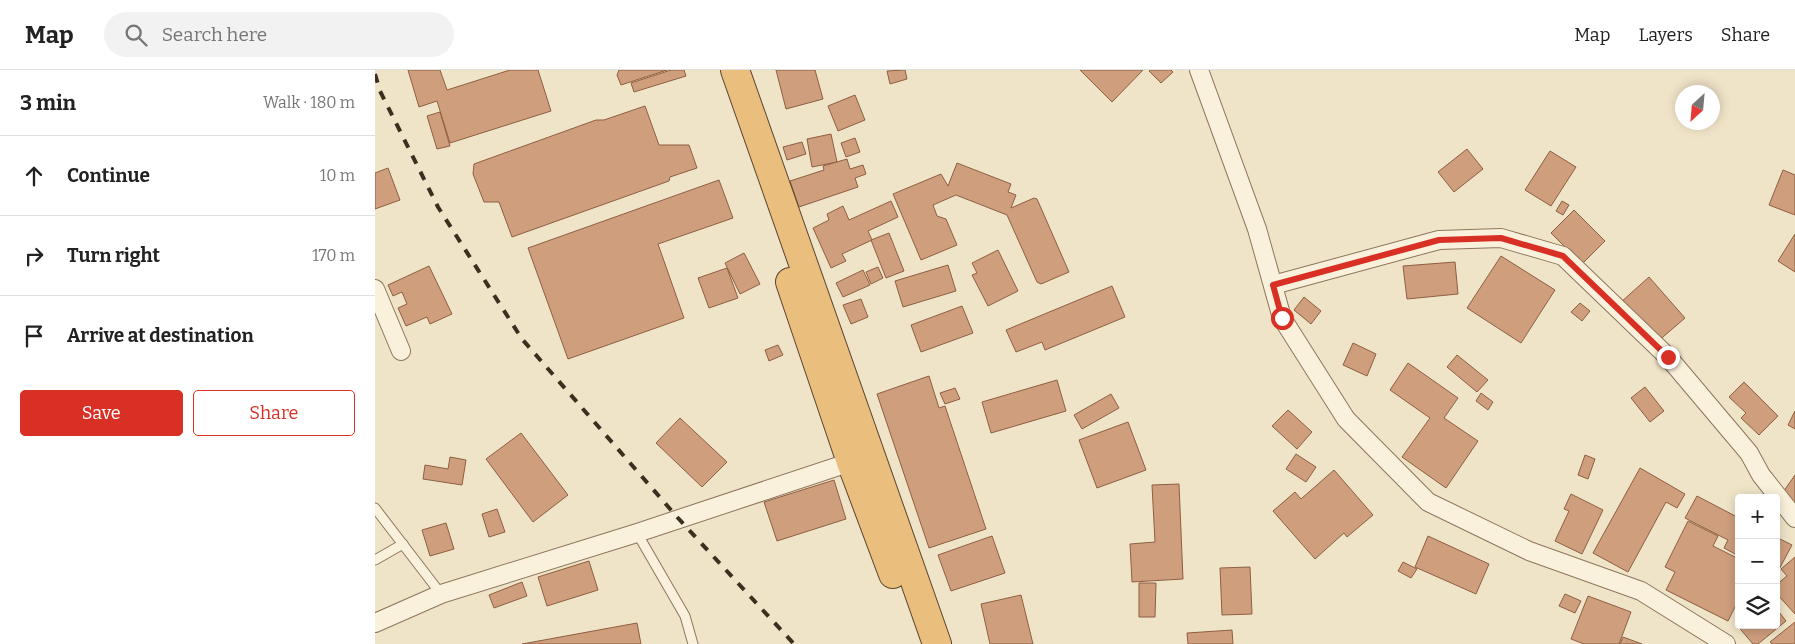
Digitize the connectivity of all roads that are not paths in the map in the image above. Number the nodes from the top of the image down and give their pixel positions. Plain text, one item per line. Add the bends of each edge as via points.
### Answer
1 (718, 70) edge
2 (735, 70) edge
3 (1199, 70) edge
4 (1273, 285) junction
5 (375, 289) edge
6 (401, 351) dead end
7 (851, 462) junction
8 (375, 508) edge
9 (1795, 518) edge
10 (637, 533) junction
11 (403, 544) junction
12 (375, 560) edge
13 (441, 594) junction
14 (375, 623) edge
15 (693, 644) edge
16 (919, 644) edge
17 (937, 644) edge
18 (1727, 644) edge

1 - 7 highway
2 - 17 highway
3 - 4 street via 1257,229
4 - 9 street via 1439,240 1501,238 1563,256 1668,357 1749,453 1761,475
4 - 18 street via 1282,318 1346,419 1428,502 1529,551 1641,591
5 - 6 street
7 - 10 street
7 - 16 highway
8 - 11 lane
10 - 13 street
10 - 15 lane via 685,616
11 - 12 lane
11 - 13 lane
13 - 14 street

